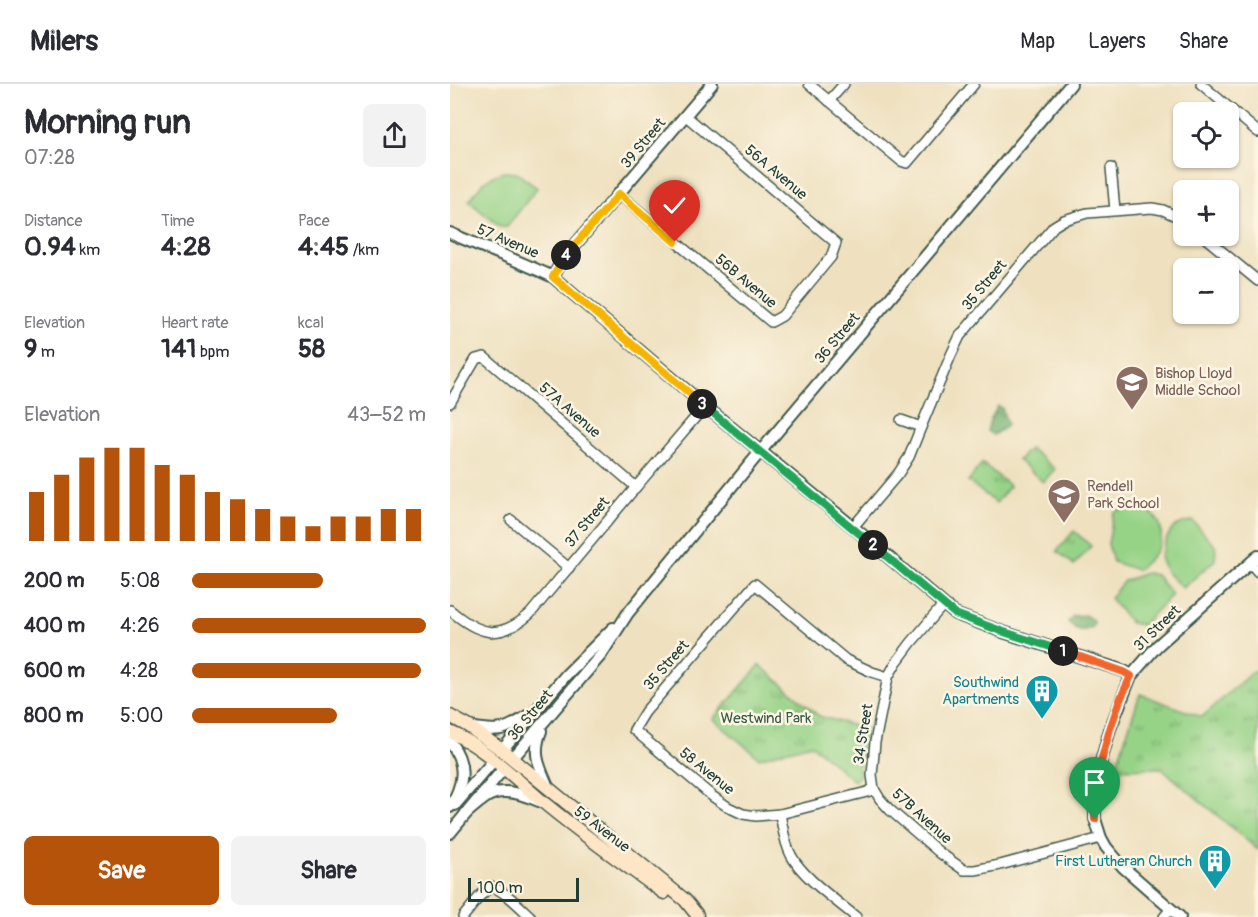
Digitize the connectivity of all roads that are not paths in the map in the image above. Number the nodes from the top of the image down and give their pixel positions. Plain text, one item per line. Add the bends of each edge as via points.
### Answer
1 (712, 84) edge
2 (809, 84) edge
3 (844, 84) edge
4 (974, 84) edge
5 (1071, 84) edge
6 (1201, 84) edge
7 (829, 101) junction
8 (686, 116) junction
9 (1258, 132) edge
10 (1111, 168) dead end
11 (619, 194) junction
12 (1114, 210) junction
13 (1173, 215) edge
14 (450, 233) edge
15 (1215, 246) edge
16 (553, 277) junction
17 (1258, 281) edge
18 (771, 322) joint
19 (450, 403) edge
20 (705, 406) junction
21 (901, 420) dead end
22 (921, 427) junction
23 (760, 452) junction
24 (636, 487) junction
25 (511, 520) dead end
26 (853, 527) junction
27 (1255, 564) edge
28 (569, 568) junction
29 (943, 605) junction
30 (450, 610) edge
31 (628, 614) junction
32 (1131, 676) junction
33 (888, 677) junction
34 (542, 705) junction
35 (450, 716) edge
36 (544, 722) junction
37 (468, 726) junction
38 (450, 732) edge
39 (644, 738) joint
40 (450, 741) edge
41 (498, 755) junction
42 (508, 764) junction
43 (549, 789) junction
44 (874, 789) junction
45 (543, 802) junction
46 (450, 809) edge
47 (466, 813) junction
48 (780, 814) junction
49 (450, 833) edge
50 (1101, 838) junction
51 (1167, 913) edge
52 (698, 916) edge
53 (462, 917) edge
54 (531, 917) edge
55 (856, 917) edge
56 (1180, 917) edge

1 - 8 street, 39 Street
2 - 7 street
3 - 7 street
4 - 7 street via 907,163
5 - 23 street, 36 Street
6 - 9 street
8 - 11 street, 39 Street
8 - 18 street, 56A Avenue via 836,243 831,257 782,316
10 - 12 street
11 - 16 street, 39 Street via 563,259
11 - 18 street, 56B Avenue
12 - 13 street, 35 Street via 1152,208
12 - 22 street, 35 Street via 1087,213 1054,226 960,336
14 - 16 street, 57 Avenue
15 - 17 street
16 - 20 street, 57 Avenue
19 - 24 street, 57A Avenue via 476,359 484,357
20 - 23 street, 57 Avenue
20 - 24 street, 37 Street
21 - 22 street
22 - 26 street, 35 Street via 898,474
23 - 26 street, 57 Avenue
23 - 31 street, 36 Street
24 - 28 street, 37 Street
25 - 28 street
26 - 29 street, 57 Avenue
27 - 32 street, 31 Street via 1157,646
28 - 30 street, 37 Street via 530,614 508,629 478,629
29 - 32 street, 57 Avenue via 963,618
29 - 33 street, 34 Street
31 - 34 street, 36 Street via 566,675
31 - 36 street, 36 Street via 601,655
32 - 50 street, 31 Street via 1110,729 1095,784 1095,819
33 - 39 street, 35 Street via 846,660 755,584 645,712 634,730
33 - 44 street, 34 Street via 875,742
34 - 37 street via 501,730
34 - 41 street, 36 Street
35 - 37 main road
36 - 42 street, 36 Street
36 - 43 street via 536,751
37 - 41 main road
38 - 41 main road
39 - 48 street, 58 Avenue via 728,807 756,816
40 - 46 street via 462,764 462,779
41 - 42 main road, 59 Avenue
41 - 46 street, 36 Street
42 - 43 main road, 59 Avenue
42 - 45 main road, 59 Avenue
42 - 47 street, 36 Street
43 - 52 main road, 59 Avenue via 685,900
44 - 48 street
44 - 50 street, 57B Avenue via 890,810 964,870 1000,865
45 - 47 street via 524,795 498,793
45 - 52 main road, 59 Avenue
47 - 49 street, 36 Street
48 - 55 street via 784,839 802,871
50 - 51 street via 1122,867
51 - 56 street
53 - 54 street via 491,886

